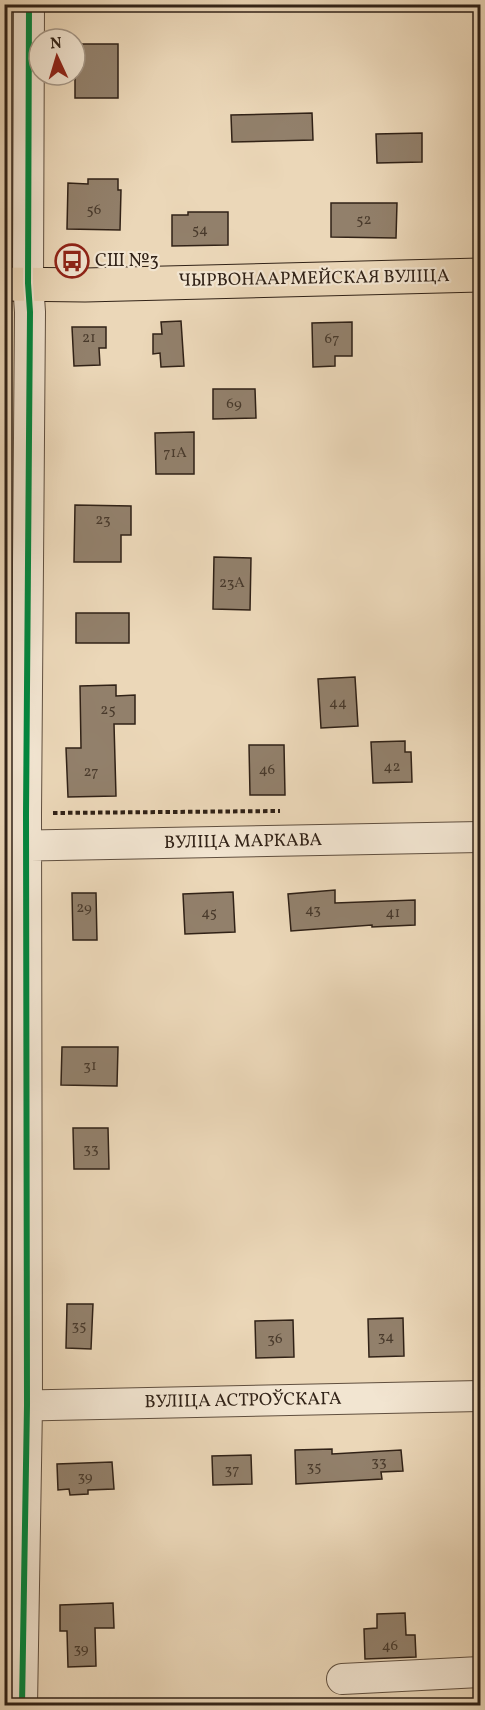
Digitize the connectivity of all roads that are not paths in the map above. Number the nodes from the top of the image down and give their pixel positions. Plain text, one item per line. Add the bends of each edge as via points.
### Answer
1 (29, 4) edge
2 (480, 275) edge
3 (16, 283) edge
4 (17, 392) edge
5 (480, 837) edge
6 (16, 846) edge
7 (480, 1396) edge
8 (16, 1406) edge
9 (480, 1672) edge
10 (342, 1678) dead end
11 (22, 1706) edge

1 - 3 street
2 - 3 main road, ЧЫРВОНААРМЕЙСКАЯ ВУЛІЦА via 85,285
3 - 4 street via 30,312
4 - 6 street via 26,814
5 - 6 street, ВУЛІЦА МАРКАВА
6 - 8 street
7 - 8 street, ВУЛІЦА АСТРОЎСКАГА
8 - 11 street
9 - 10 street

